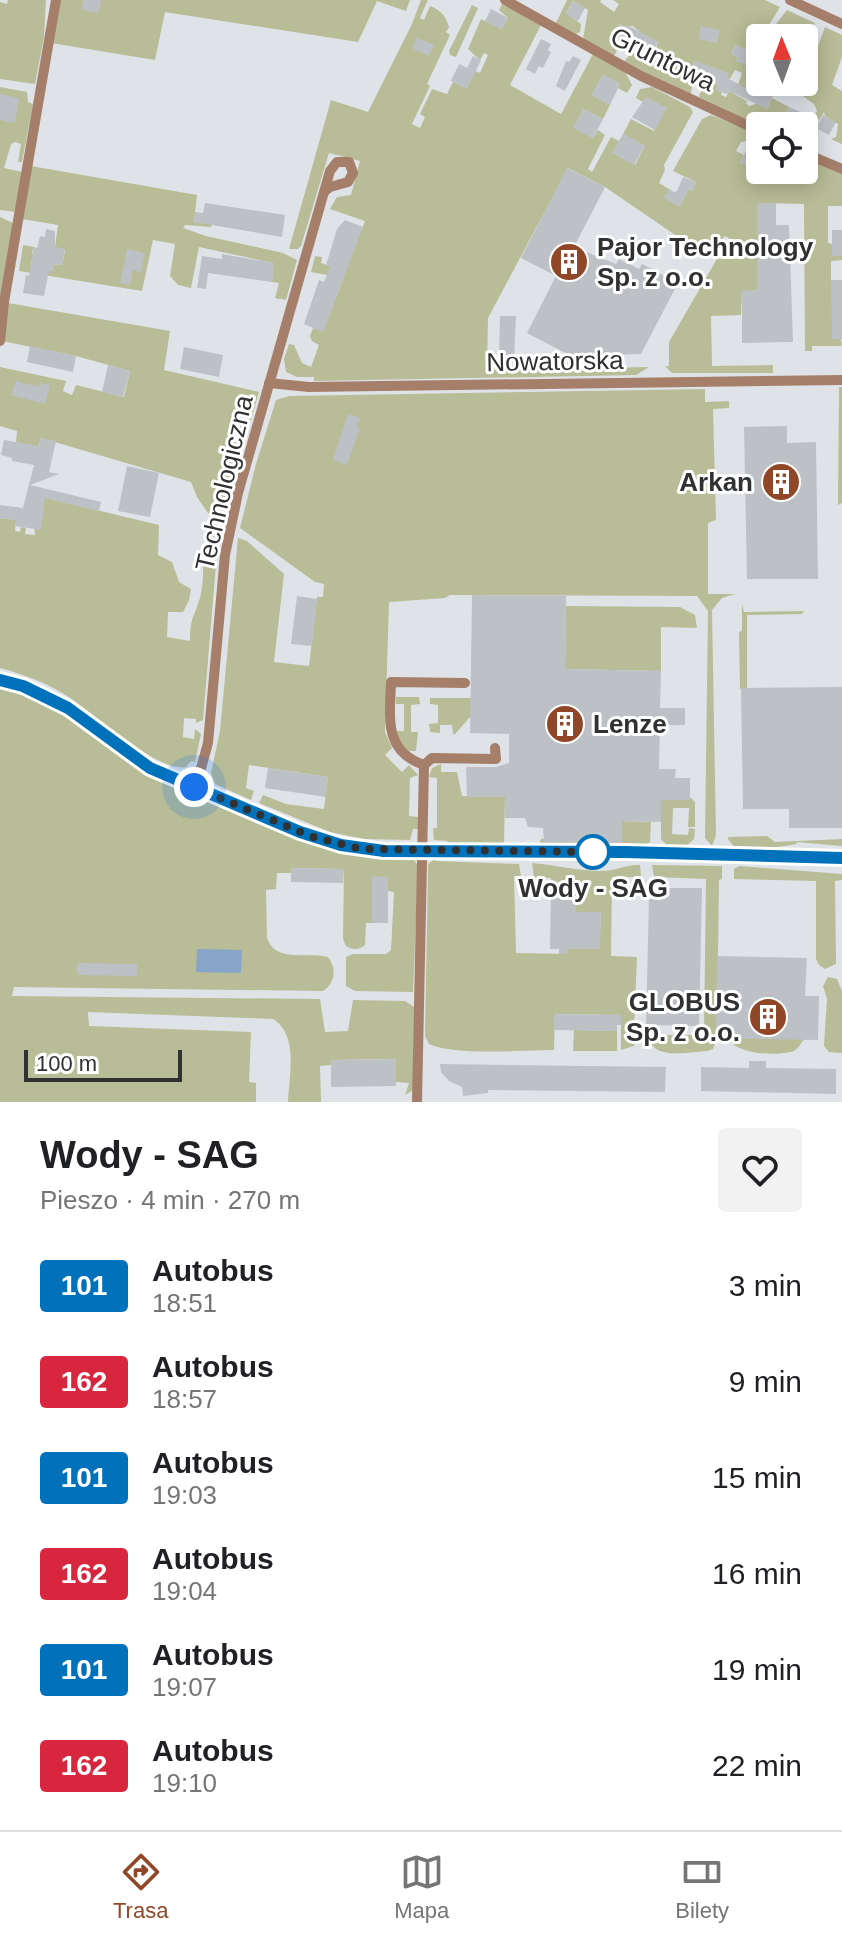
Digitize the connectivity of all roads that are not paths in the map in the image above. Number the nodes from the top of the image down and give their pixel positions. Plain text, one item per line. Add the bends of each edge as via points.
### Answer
1 (56, 0) edge
2 (505, 0) edge
3 (790, 0) edge
4 (842, 24) edge
5 (746, 125) edge
6 (818, 159) edge
7 (842, 169) edge
8 (324, 192) dead end
9 (0, 341) edge
10 (842, 380) edge
11 (269, 383) junction
12 (0, 680) edge
13 (465, 683) dead end
14 (495, 748) dead end
15 (424, 765) junction
16 (191, 786) junction
17 (423, 851) junction
18 (842, 858) edge
19 (417, 1102) edge

1 - 9 street
2 - 5 street, Gruntowa via 641,76
3 - 4 street
6 - 7 street
8 - 11 street, Technologiczna
10 - 11 street, Nowatorska via 297,387
11 - 16 street, Technologiczna via 225,555 208,743
12 - 16 street via 55,701 132,757
13 - 15 street via 391,682 394,742
14 - 15 street via 496,759 432,758
15 - 17 street
16 - 17 street via 341,845
17 - 18 street
17 - 19 street

